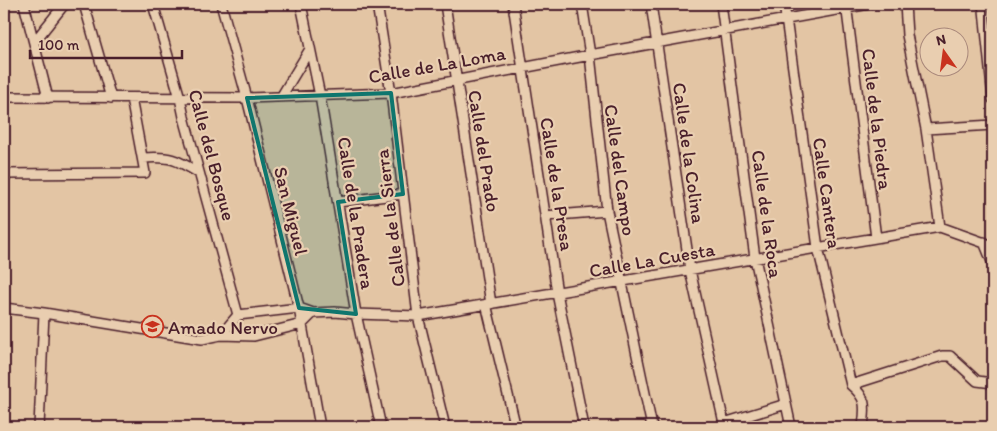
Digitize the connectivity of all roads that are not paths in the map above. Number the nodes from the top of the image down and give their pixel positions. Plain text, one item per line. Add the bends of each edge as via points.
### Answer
1 (24, 4) edge
2 (66, 4) edge
3 (84, 4) edge
4 (153, 4) edge
5 (221, 4) edge
6 (301, 4) edge
7 (377, 4) edge
8 (445, 4) edge
9 (513, 4) edge
10 (582, 4) edge
11 (651, 4) edge
12 (721, 4) edge
13 (784, 4) edge
14 (869, 4) edge
15 (905, 4) edge
16 (847, 6) edge
17 (987, 8) edge
18 (787, 20) junction
19 (725, 31) junction
20 (35, 41) junction
21 (657, 43) junction
22 (310, 49) junction
23 (590, 55) junction
24 (523, 67) junction
25 (457, 80) junction
26 (391, 93) junction
27 (320, 96) junction
28 (4, 97) edge
29 (281, 97) junction
30 (48, 98) junction
31 (111, 98) junction
32 (131, 98) junction
33 (180, 98) junction
34 (247, 98) junction
35 (993, 98) edge
36 (993, 125) edge
37 (926, 129) junction
38 (143, 158) junction
39 (199, 173) junction
40 (4, 174) edge
41 (404, 194) junction
42 (338, 202) junction
43 (607, 211) junction
44 (545, 216) junction
45 (940, 226) junction
46 (876, 238) junction
47 (989, 244) edge
48 (818, 248) junction
49 (755, 258) junction
50 (993, 264) edge
51 (690, 270) junction
52 (621, 282) junction
53 (557, 293) junction
54 (489, 304) junction
55 (4, 308) edge
56 (299, 308) junction
57 (44, 313) junction
58 (313, 313) junction
59 (356, 314) junction
60 (238, 315) junction
61 (418, 316) junction
62 (302, 324) junction
63 (221, 335) junction
64 (993, 383) edge
65 (851, 385) junction
66 (786, 404) junction
67 (515, 424) dead end
68 (40, 427) edge
69 (320, 427) edge
70 (381, 427) edge
71 (445, 427) edge
72 (584, 427) edge
73 (652, 427) edge
74 (791, 427) edge
75 (863, 427) edge

1 - 20 street
2 - 20 street
3 - 31 street
4 - 33 street, Calle del Bosque
5 - 34 street, San Miguel
6 - 22 street, Calle de la Pradera
7 - 26 street, Calle de la Sierra
8 - 25 street, Calle del Prado
9 - 24 street, Calle de la Presa
10 - 23 street, Calle del Campo
11 - 21 street, Calle de la Colina
12 - 19 street, Calle de la Roca
13 - 18 street, Calle Cantera
14 - 16 street, Calle de La Loma
15 - 37 street via 907,35
16 - 18 street, Calle de La Loma
16 - 46 street, Calle de la Piedra
17 - 35 street
18 - 19 street, Calle de La Loma
18 - 48 street, Calle Cantera
19 - 21 street, Calle de La Loma
19 - 49 street, Calle de la Roca
20 - 30 street
21 - 23 street, Calle de La Loma
21 - 51 street, Calle de la Colina
22 - 27 street, Calle de la Pradera
22 - 29 street
23 - 24 street, Calle de La Loma
23 - 43 street, Calle del Campo
24 - 25 street, Calle de La Loma
24 - 44 street, Calle de la Presa
25 - 26 street, Calle de La Loma
25 - 54 street, Calle del Prado
26 - 27 street, Calle de La Loma
26 - 41 street, Calle de la Sierra
27 - 29 street, Calle de La Loma
27 - 42 street, Calle de la Pradera
28 - 30 street, Calle de La Loma
29 - 34 street, Calle de La Loma
30 - 31 street, Calle de La Loma
31 - 32 street, Calle de La Loma
32 - 33 street, Calle de La Loma
32 - 38 street
33 - 34 street, Calle de La Loma
33 - 39 street, Calle del Bosque
34 - 56 street, San Miguel
36 - 37 street
37 - 45 street
38 - 39 street via 177,160
38 - 40 street via 145,173
39 - 60 street, Calle del Bosque
41 - 42 street
41 - 61 street, Calle de la Sierra
42 - 59 street, Calle de la Pradera
43 - 44 street
43 - 52 street, Calle del Campo
44 - 53 street, Calle de la Presa
45 - 46 street, Calle La Cuesta
45 - 47 street
46 - 48 street, Calle La Cuesta
47 - 50 street
48 - 49 street, Calle La Cuesta
48 - 65 street, Calle Cantera
49 - 51 street, Calle La Cuesta
49 - 66 street, Calle de la Roca
51 - 52 street, Calle La Cuesta
51 - 66 street, Calle de la Colina via 724,423
52 - 53 street, Calle La Cuesta
52 - 73 street, Calle del Campo
53 - 54 street, Calle La Cuesta
53 - 72 street, Calle de la Presa
54 - 61 street, Calle La Cuesta
54 - 67 street, Calle del Prado
55 - 57 street
56 - 58 street, Calle La Cuesta
56 - 60 street, Calle La Cuesta
56 - 62 street, San Miguel
57 - 63 street via 202,339
57 - 68 street
58 - 59 street, Calle La Cuesta
58 - 62 street
59 - 61 street, Calle La Cuesta
59 - 70 street, Calle de la Pradera
60 - 63 street
61 - 71 street, Calle de la Sierra
62 - 63 street via 254,336
62 - 69 street, San Miguel
64 - 65 street via 977,381 950,356 942,356
65 - 75 street via 859,391 866,404
66 - 74 street, Calle de la Roca

